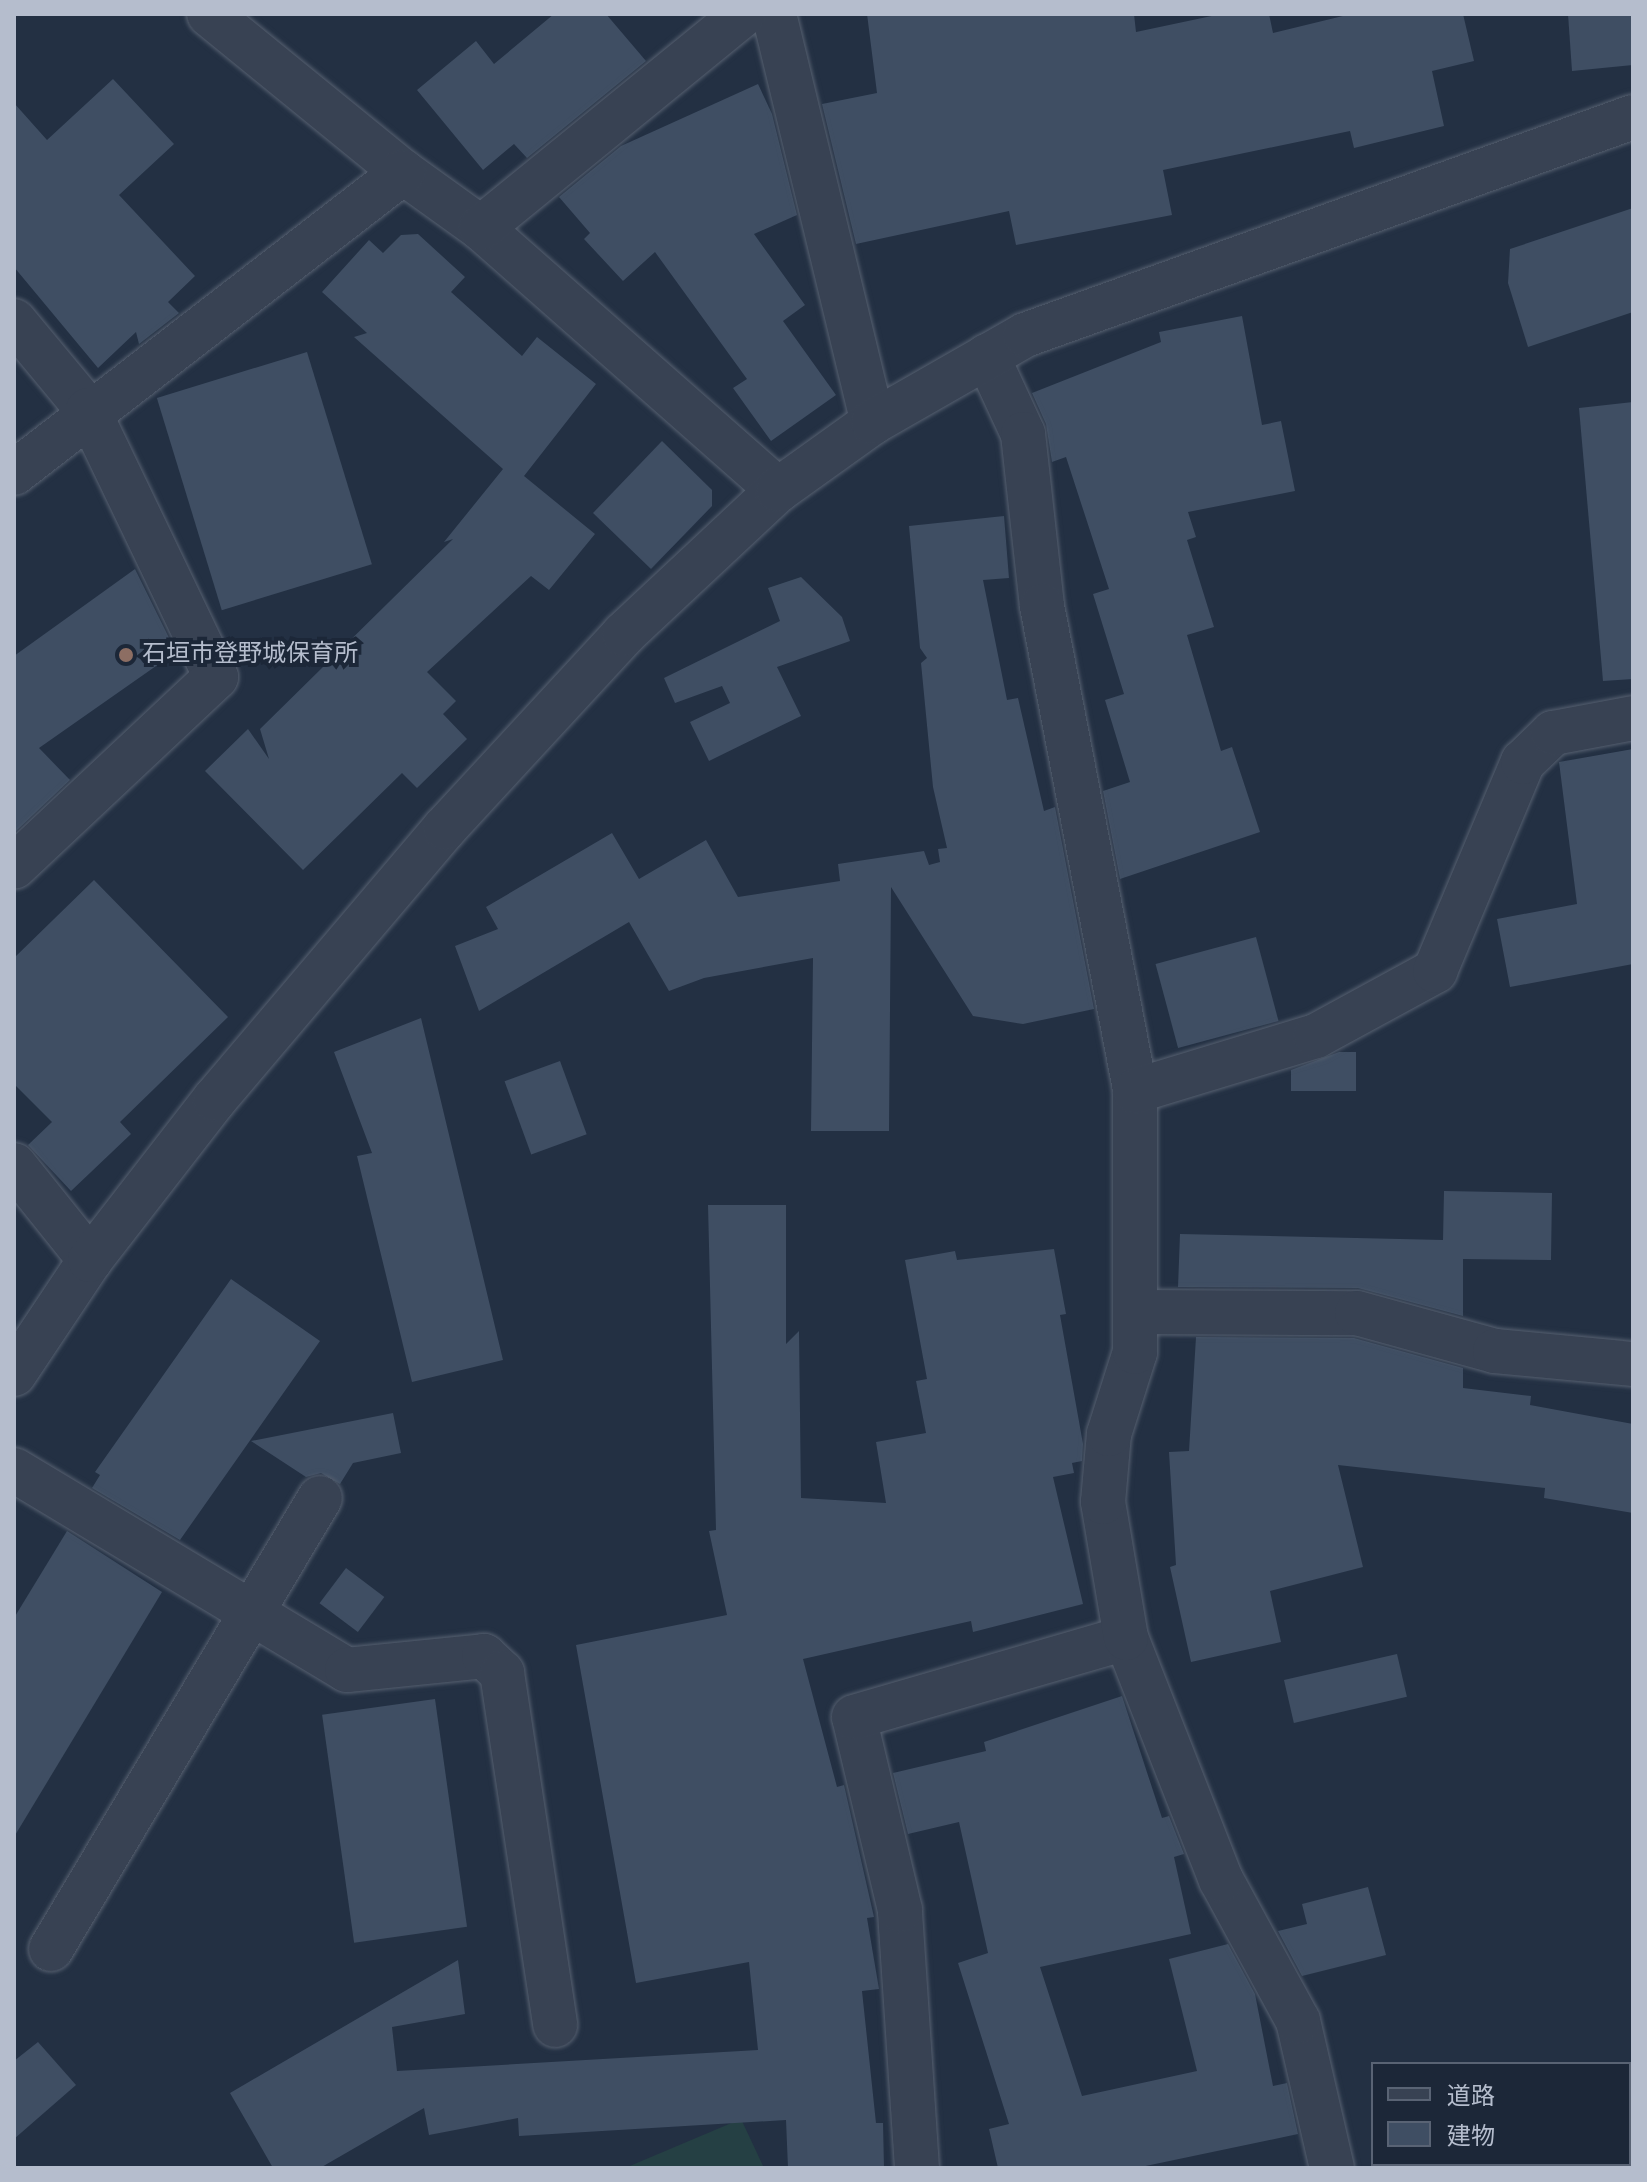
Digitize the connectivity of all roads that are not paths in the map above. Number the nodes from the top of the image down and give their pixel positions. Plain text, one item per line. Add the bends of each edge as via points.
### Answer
1 (209, 14) edge
2 (743, 14) edge
3 (774, 14) edge
4 (1633, 117) edge
5 (403, 172) junction
6 (481, 228) junction
7 (14, 321) edge
8 (987, 356) junction
9 (88, 410) junction
10 (873, 422) junction
11 (14, 473) edge
12 (778, 490) junction
13 (1633, 718) edge
14 (14, 867) edge
15 (1135, 1091) junction
16 (14, 1165) edge
17 (90, 1260) junction
18 (1135, 1312) junction
19 (1633, 1364) edge
20 (14, 1374) edge
21 (14, 1470) edge
22 (320, 1498) dead end
23 (249, 1611) junction
24 (1126, 1638) junction
25 (51, 1949) dead end
26 (555, 2025) dead end
27 (917, 2168) edge
28 (1332, 2168) edge

1 - 5 street
2 - 6 street
3 - 10 street
4 - 8 street via 1025,335
5 - 6 street
5 - 9 street
6 - 12 street
7 - 9 street
8 - 10 street
8 - 15 street via 1023,434 1042,606
9 - 11 street
9 - 14 street via 216,677
10 - 12 street
12 - 17 street via 624,634 445,828 215,1099
13 - 15 street via 1553,733 1523,762 1435,971 1316,1036
15 - 18 street
16 - 17 street
17 - 20 street
18 - 19 street via 1357,1313 1495,1351
18 - 24 street via 1135,1352 1109,1434 1103,1502
21 - 23 street
22 - 23 street
23 - 25 street
23 - 26 street via 347,1670 484,1656 502,1673
24 - 27 street via 854,1717 900,1910
24 - 28 street via 1221,1880 1298,2021

